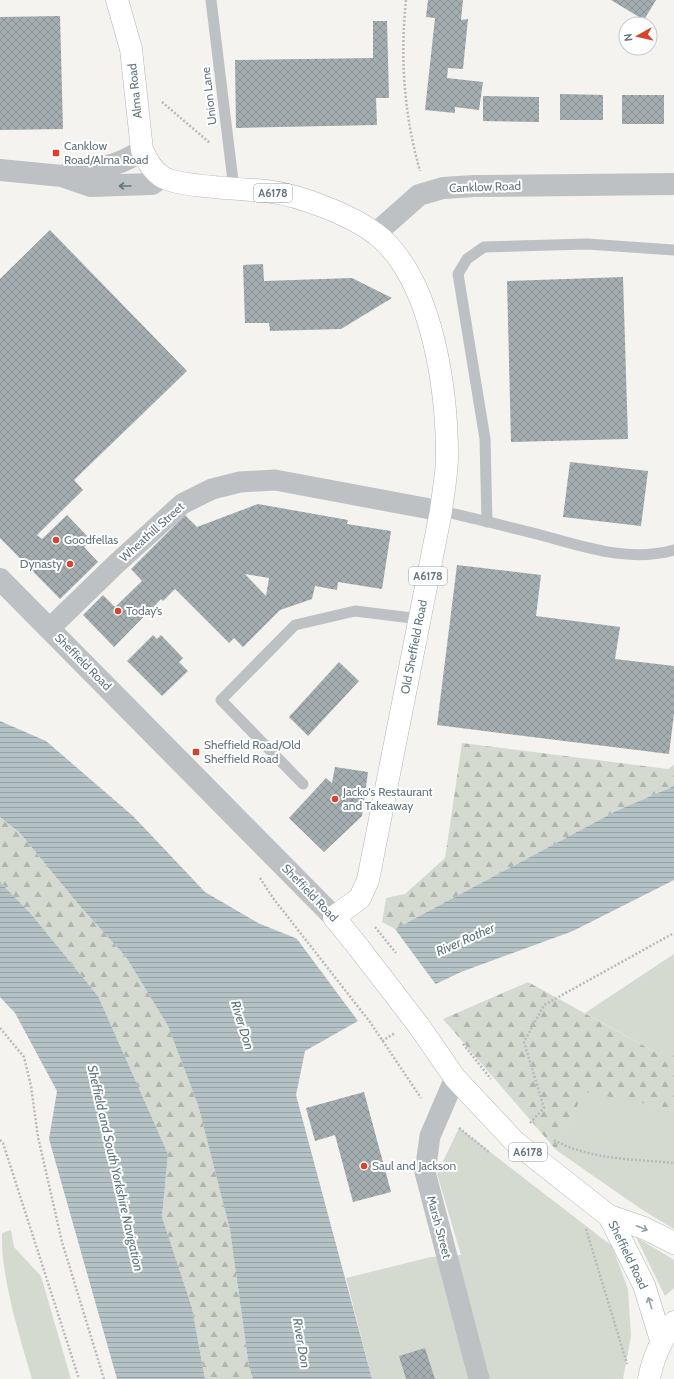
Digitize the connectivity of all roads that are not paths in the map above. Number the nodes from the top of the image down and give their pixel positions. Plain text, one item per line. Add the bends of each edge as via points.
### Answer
1 (117, 0) edge
2 (211, 0) edge
3 (142, 150) junction
4 (0, 170) edge
5 (62, 176) junction
6 (162, 177) junction
7 (674, 184) edge
8 (234, 189) junction
9 (375, 234) junction
10 (674, 250) edge
11 (442, 511) junction
12 (487, 522) junction
13 (674, 550) edge
14 (0, 579) edge
15 (420, 619) junction
16 (50, 628) junction
17 (303, 784) dead end
18 (340, 923) junction
19 (455, 1078) junction
20 (609, 1216) junction
21 (674, 1243) edge
22 (674, 1322) edge
23 (661, 1340) junction
24 (479, 1379) edge
25 (649, 1379) edge

1 - 3 main road, Alma Road via 131,49
2 - 8 lane, Union Lane
3 - 5 street via 113,166
3 - 6 main road, Alma Road
4 - 5 street
6 -> 5 street via 152,184 91,186
6 - 8 main road, A6178 via 184,183
7 - 9 street, Canklow Road via 443,188 418,195
8 - 9 main road, A6178 via 267,191 306,201 342,215
9 - 11 main road, Old Sheffield Road / A6178 via 395,254 414,285 430,326 447,432
10 - 12 lane via 587,244 484,247 467,259 458,274 485,439
11 - 12 lane
11 - 15 main road, Old Sheffield Road / A6178
11 - 16 street, Wheathill Street via 275,480 240,482 212,489 182,504
12 - 13 lane via 626,555 649,556
14 - 16 street, Sheffield Road
15 - 17 lane via 355,611 295,625 221,700
15 - 18 main road, Old Sheffield Road / A6178 via 368,880 360,898
16 - 18 street, Sheffield Road
18 - 19 main road, Sheffield Road / A6178, bridge via 419,1026
19 - 20 main road, Sheffield Road / A6178 via 515,1142
19 - 24 street, Marsh Street via 430,1136 424,1172
20 -> 21 main road, Sheffield Road / A6178 via 644,1228
23 -> 20 main road, Sheffield Road / A6178 via 644,1285
22 - 23 main road
23 - 25 main road via 652,1361

